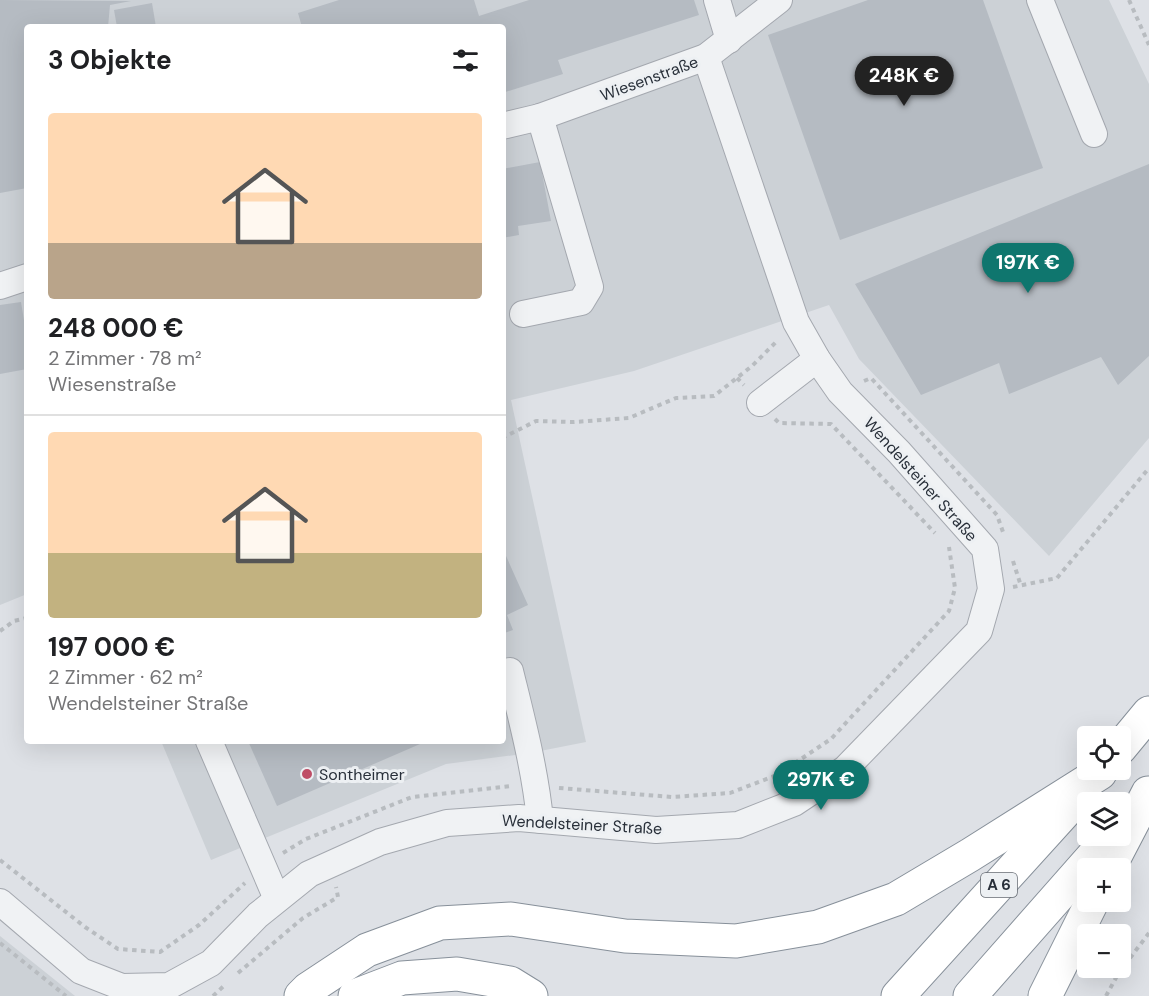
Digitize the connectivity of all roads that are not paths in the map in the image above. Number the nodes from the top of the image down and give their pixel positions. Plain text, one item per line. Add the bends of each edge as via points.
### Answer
1 (717, 0) edge
2 (779, 0) edge
3 (1040, 0) edge
4 (729, 40) junction
5 (706, 57) junction
6 (540, 117) junction
7 (506, 125) edge
8 (1094, 134) dead end
9 (24, 278) edge
10 (0, 286) edge
11 (523, 314) dead end
12 (817, 359) junction
13 (760, 403) road end
14 (510, 671) dead end
15 (1149, 714) edge
16 (1131, 735) edge
17 (210, 744) edge
18 (1087, 780) edge
19 (1093, 780) edge
20 (1149, 793) edge
21 (1131, 813) edge
22 (540, 820) junction
23 (1102, 846) edge
24 (1114, 858) edge
25 (277, 899) junction
26 (0, 902) edge
27 (1087, 912) edge
28 (301, 996) edge
29 (355, 996) edge
30 (531, 996) edge
31 (898, 996) edge
32 (970, 996) edge
33 (1045, 996) edge

1 - 4 street
2 - 4 street, Wiesenstraße
3 - 8 street
4 - 5 street, Wiesenstraße
5 - 6 street, Wiesenstraße
5 - 12 street, Wendelsteiner Straße via 796,322
6 - 7 street, Wiesenstraße
6 - 11 street via 590,287 581,302
9 - 10 street
12 - 13 street
12 - 22 street, Wendelsteiner Straße via 840,392 985,549 991,589 979,631 845,769 794,803 738,825 656,830
14 - 22 street via 537,786
15 - 16 highway
17 - 25 street
18 - 28 highway via 896,899 818,927 736,941 625,936 511,919 440,923 367,950
19 - 31 highway, A 6
20 - 21 highway
20 - 24 highway
22 - 25 street, Wendelsteiner Straße via 447,824 380,842 309,874
23 - 32 highway
25 - 26 street, Wendelsteiner Straße via 211,963 169,986 122,987 81,971
27 - 33 highway
29 - 30 highway via 402,978 457,974 510,983

